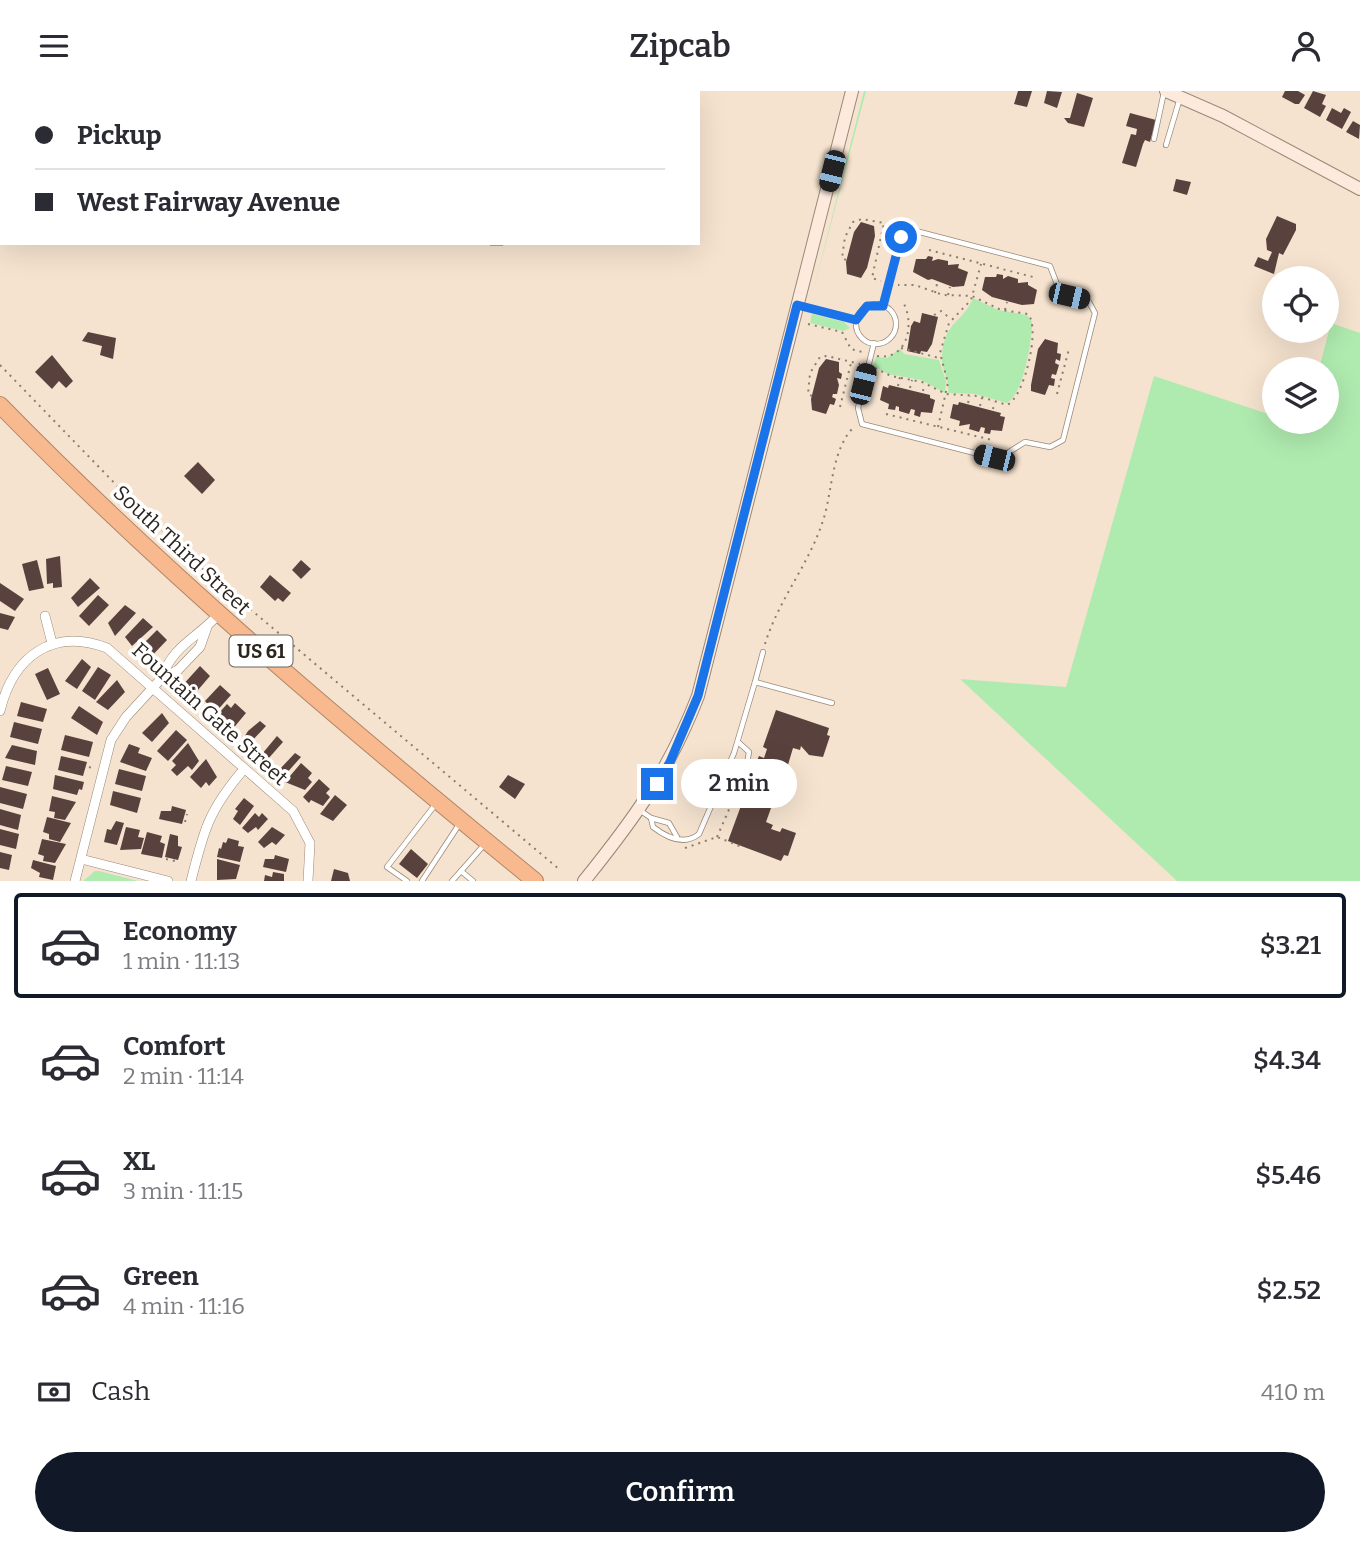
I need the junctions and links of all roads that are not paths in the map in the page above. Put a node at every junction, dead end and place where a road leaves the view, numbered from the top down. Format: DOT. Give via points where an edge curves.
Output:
graph roads {
  1 [pos="852,91"];
  2 [pos="1165,91"];
  3 [pos="1180,97"];
  4 [pos="1154,139"];
  5 [pos="1166,145"];
  6 [pos="1360,189"];
  7 [pos="797,305"];
  8 [pos="883,306"];
  9 [pos="856,320"];
  10 [pos="874,344"];
  11 [pos="0,405"];
  12 [pos="219,614"];
  13 [pos="45,616"];
  14 [pos="207,627"];
  15 [pos="52,643"];
  16 [pos="763,652"];
  17 [pos="755,682"];
  18 [pos="157,683"];
  19 [pos="832,703"];
  20 [pos="0,711"];
  21 [pos="738,742"];
  22 [pos="244,769"];
  23 [pos="746,770"];
  24 [pos="741,781"];
  25 [pos="721,787"];
  26 [pos="438,801"];
  27 [pos="640,810"];
  28 [pos="651,818"];
  29 [pos="462,821"];
  30 [pos="677,837"];
  31 [pos="487,842"];
  32 [pos="81,859"];
  33 [pos="461,871"];
  34 [pos="518,875"];
  35 [pos="75,881"];
  36 [pos="168,881"];
  37 [pos="191,881"];
  38 [pos="308,881"];
  39 [pos="407,881"];
  40 [pos="422,881"];
  41 [pos="452,881"];
  42 [pos="473,881"];
  43 [pos="535,881"];
  44 [pos="584,881"];
  1 -- 7 [label="street"];
  2 -- 3 [label="street"];
  2 -- 4 [label="lane"];
  3 -- 5 [label="lane"];
  3 -- 6 [label="street"];
  7 -- 9 [label="lane"];
  7 -- 27 [label="street" via="698,696 670,762"];
  8 -- 9 [label="lane" via="867,306"];
  8 -- 10 [label="lane" via="893,315 895,328 886,341"];
  8 -- 10 [label="lane" via="899,242 904,233 917,230 1047,264 1053,268 1060,292 1089,302 1095,313 1063,440 1058,445 1025,442 998,459 860,422 858,406"];
  9 -- 10 [label="lane" via="860,336"];
  11 -- 12 [label="highway, South Third Street / US 61"];
  12 -- 14 [label="street"];
  12 -- 26 [label="highway, South Third Street / US 61"];
  13 -- 15 [label="street"];
  14 -- 18 [label="street" via="189,638 167,662"];
  14 -- 18 [label="street" via="200,647 178,670"];
  15 -- 18 [label="street, Fountain Gate Street" via="75,641 107,648"];
  15 -- 20 [label="street" via="14,675"];
  16 -- 17 [label="lane"];
  17 -- 19 [label="lane"];
  17 -- 21 [label="lane"];
  18 -- 22 [label="street, Fountain Gate Street"];
  18 -- 32 [label="street" via="111,740"];
  21 -- 23 [label="lane" via="749,753"];
  21 -- 25 [label="lane"];
  22 -- 37 [label="street" via="208,819"];
  22 -- 38 [label="street, Fountain Gate Street" via="293,811 310,843"];
  24 -- 25 [label="lane" via="735,791"];
  25 -- 30 [label="lane" via="699,834 690,839"];
  26 -- 29 [label="highway, South Third Street / US 61"];
  26 -- 39 [label="lane" via="387,867"];
  27 -- 28 [label="lane"];
  27 -- 44 [label="street"];
  28 -- 30 [label="lane" via="668,823"];
  28 -- 30 [label="lane" via="653,827 668,838"];
  29 -- 31 [label="highway, South Third Street / US 61"];
  29 -- 40 [label="lane"];
  31 -- 33 [label="lane"];
  31 -- 34 [label="highway, South Third Street / US 61"];
  32 -- 35 [label="street"];
  32 -- 36 [label="street"];
  33 -- 41 [label="lane"];
  33 -- 42 [label="lane"];
  34 -- 43 [label="highway, South Third Street / US 61"];
}
